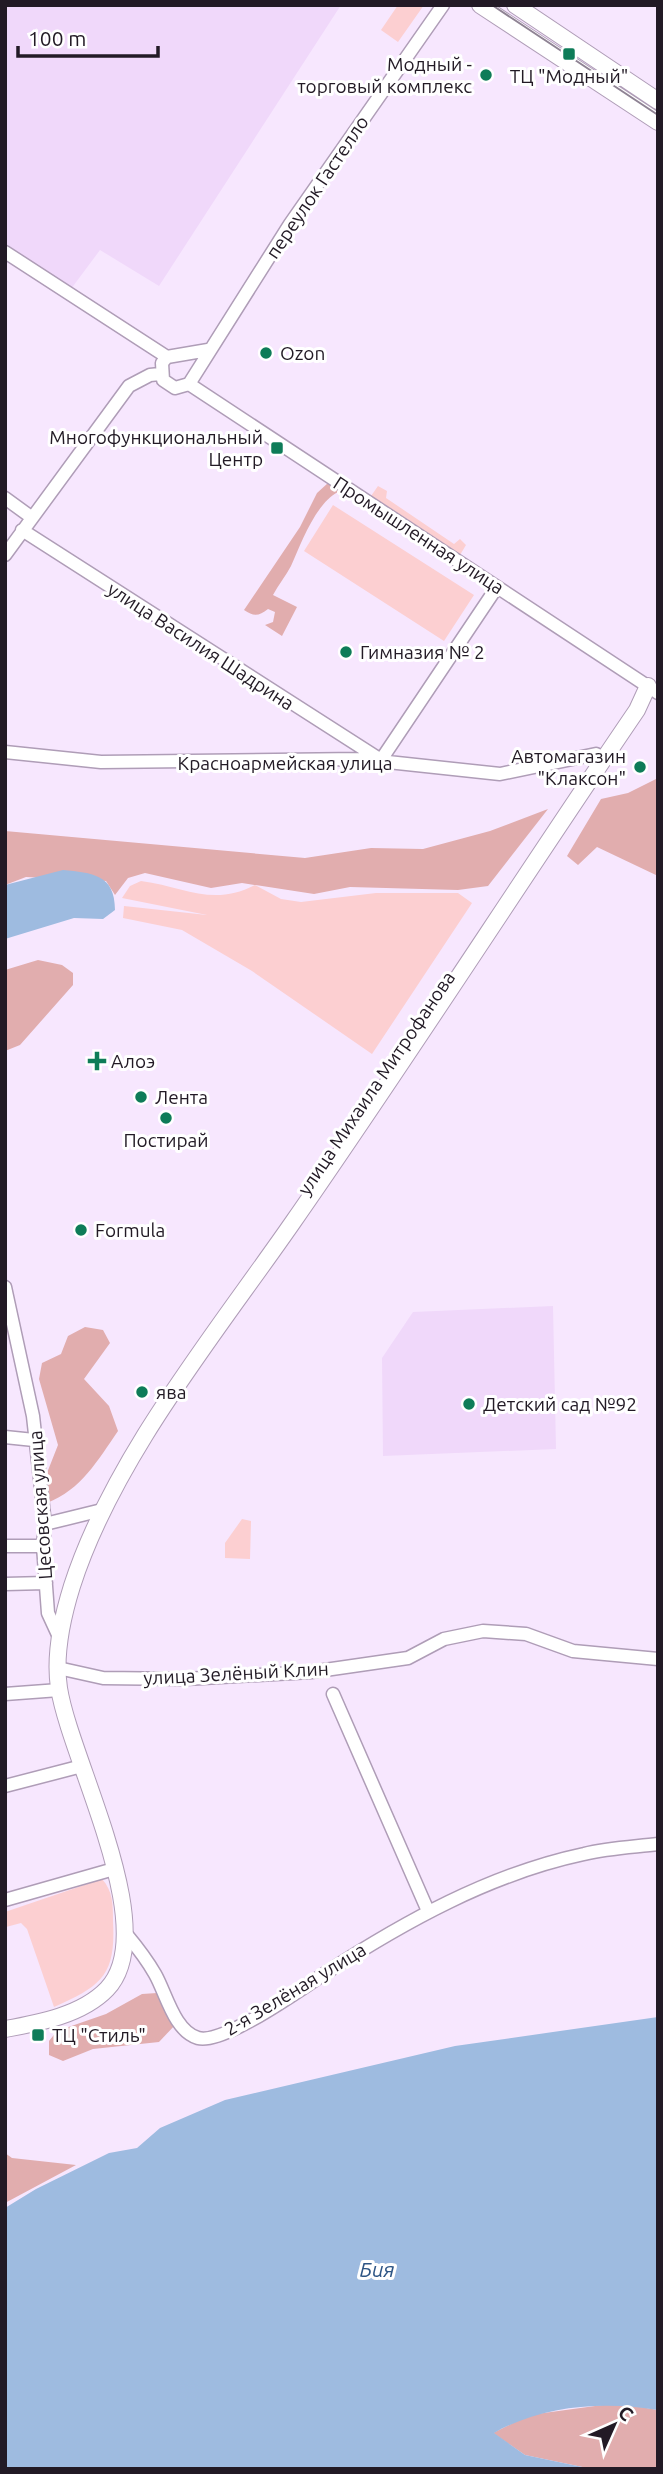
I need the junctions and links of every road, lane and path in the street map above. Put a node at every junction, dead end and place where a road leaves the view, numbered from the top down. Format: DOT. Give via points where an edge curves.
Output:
graph roads {
  1 [pos="443,5"];
  2 [pos="480,5"];
  3 [pos="514,5"];
  4 [pos="658,101"];
  5 [pos="658,122"];
  6 [pos="5,252"];
  7 [pos="208,350"];
  8 [pos="183,354"];
  9 [pos="163,365"];
  10 [pos="191,380"];
  11 [pos="5,498"];
  12 [pos="31,517"];
  13 [pos="22,530"];
  14 [pos="5,555"];
  15 [pos="497,587"];
  16 [pos="658,672"];
  17 [pos="653,689"];
  18 [pos="658,701"];
  19 [pos="637,710"];
  20 [pos="5,752"];
  21 [pos="601,757"];
  22 [pos="381,761"];
  23 [pos="5,1287"];
  24 [pos="10,1341"];
  25 [pos="5,1437"];
  26 [pos="34,1440"];
  27 [pos="102,1510"];
  28 [pos="45,1524"];
  29 [pos="5,1546"];
  30 [pos="43,1546"];
  31 [pos="46,1583"];
  32 [pos="5,1584"];
  33 [pos="60,1639"];
  34 [pos="658,1659"];
  35 [pos="58,1668"];
  36 [pos="59,1690"];
  37 [pos="333,1693"];
  38 [pos="5,1694"];
  39 [pos="82,1766"];
  40 [pos="5,1786"];
  41 [pos="658,1844"];
  42 [pos="114,1869"];
  43 [pos="5,1900"];
  44 [pos="428,1911"];
  45 [pos="127,1934"];
  46 [pos="5,2029"];
  1 -- 7 [label="street, переулок Гастелло"];
  2 -- 5 [label="main road"];
  3 -- 4 [label="main road"];
  6 -- 9 [label="street"];
  7 -- 8 [label="street"];
  7 -- 10 [label="street, переулок Гастелло"];
  8 -- 9 [label="street"];
  8 -- 10 [label="street" via="193,363"];
  9 -- 10 [label="street" via="168,386 175,388"];
  9 -- 12 [label="street" via="129,386"];
  10 -- 15 [label="street, Промышленная улица"];
  11 -- 12 [label="street"];
  12 -- 13 [label="street"];
  13 -- 14 [label="street"];
  13 -- 22 [label="street, улица Василия Шадрина"];
  15 -- 17 [label="street, Промышленная улица"];
  15 -- 22 [label="street"];
  16 -- 17 [label="main road, улица Михаила Митрофанова"];
  17 -- 19 [label="main road, улица Михаила Митрофанова"];
  17 -- 21 [label="main road, улица Михаила Митрофанова"];
  18 -- 19 [label="main road"];
  19 -- 21 [label="main road, улица Михаила Митрофанова"];
  20 -- 22 [label="street, Красноармейская улица" via="101,762"];
  21 -- 22 [label="street, Красноармейская улица" via="500,774"];
  21 -- 27 [label="main road, улица Михаила Митрофанова" via="461,963 364,1118 194,1362"];
  23 -- 24 [label="street, Цесовская улица"];
  24 -- 26 [label="street, Цесовская улица" via="31,1403"];
  25 -- 26 [label="street"];
  26 -- 28 [label="street, Цесовская улица"];
  27 -- 28 [label="street"];
  27 -- 33 [label="main road, улица Михаила Митрофанова" via="74,1582"];
  28 -- 30 [label="street, Цесовская улица"];
  29 -- 30 [label="street"];
  30 -- 31 [label="street, Цесовская улица"];
  31 -- 32 [label="street"];
  31 -- 33 [label="street, Цесовская улица" via="48,1613"];
  33 -- 35 [label="main road, улица Михаила Митрофанова"];
  34 -- 35 [label="street, улица Зелёный Клин" via="573,1651 526,1634 483,1631 444,1639 408,1658 311,1672 103,1678"];
  35 -- 36 [label="main road, улица Михаила Митрофанова"];
  36 -- 38 [label="street"];
  36 -- 39 [label="main road, улица Михаила Митрофанова"];
  37 -- 44 [label="street"];
  39 -- 40 [label="street"];
  39 -- 42 [label="main road, улица Михаила Митрофанова"];
  41 -- 44 [label="street, 2-я Зелёная улица" via="576,1855"];
  42 -- 43 [label="street"];
  42 -- 45 [label="main road, улица Михаила Митрофанова"];
  44 -- 45 [label="street, 2-я Зелёная улица" via="237,2026 203,2039 183,2028 154,1972"];
  45 -- 46 [label="main road" via="122,1966 106,1990 56,2017"];
}
